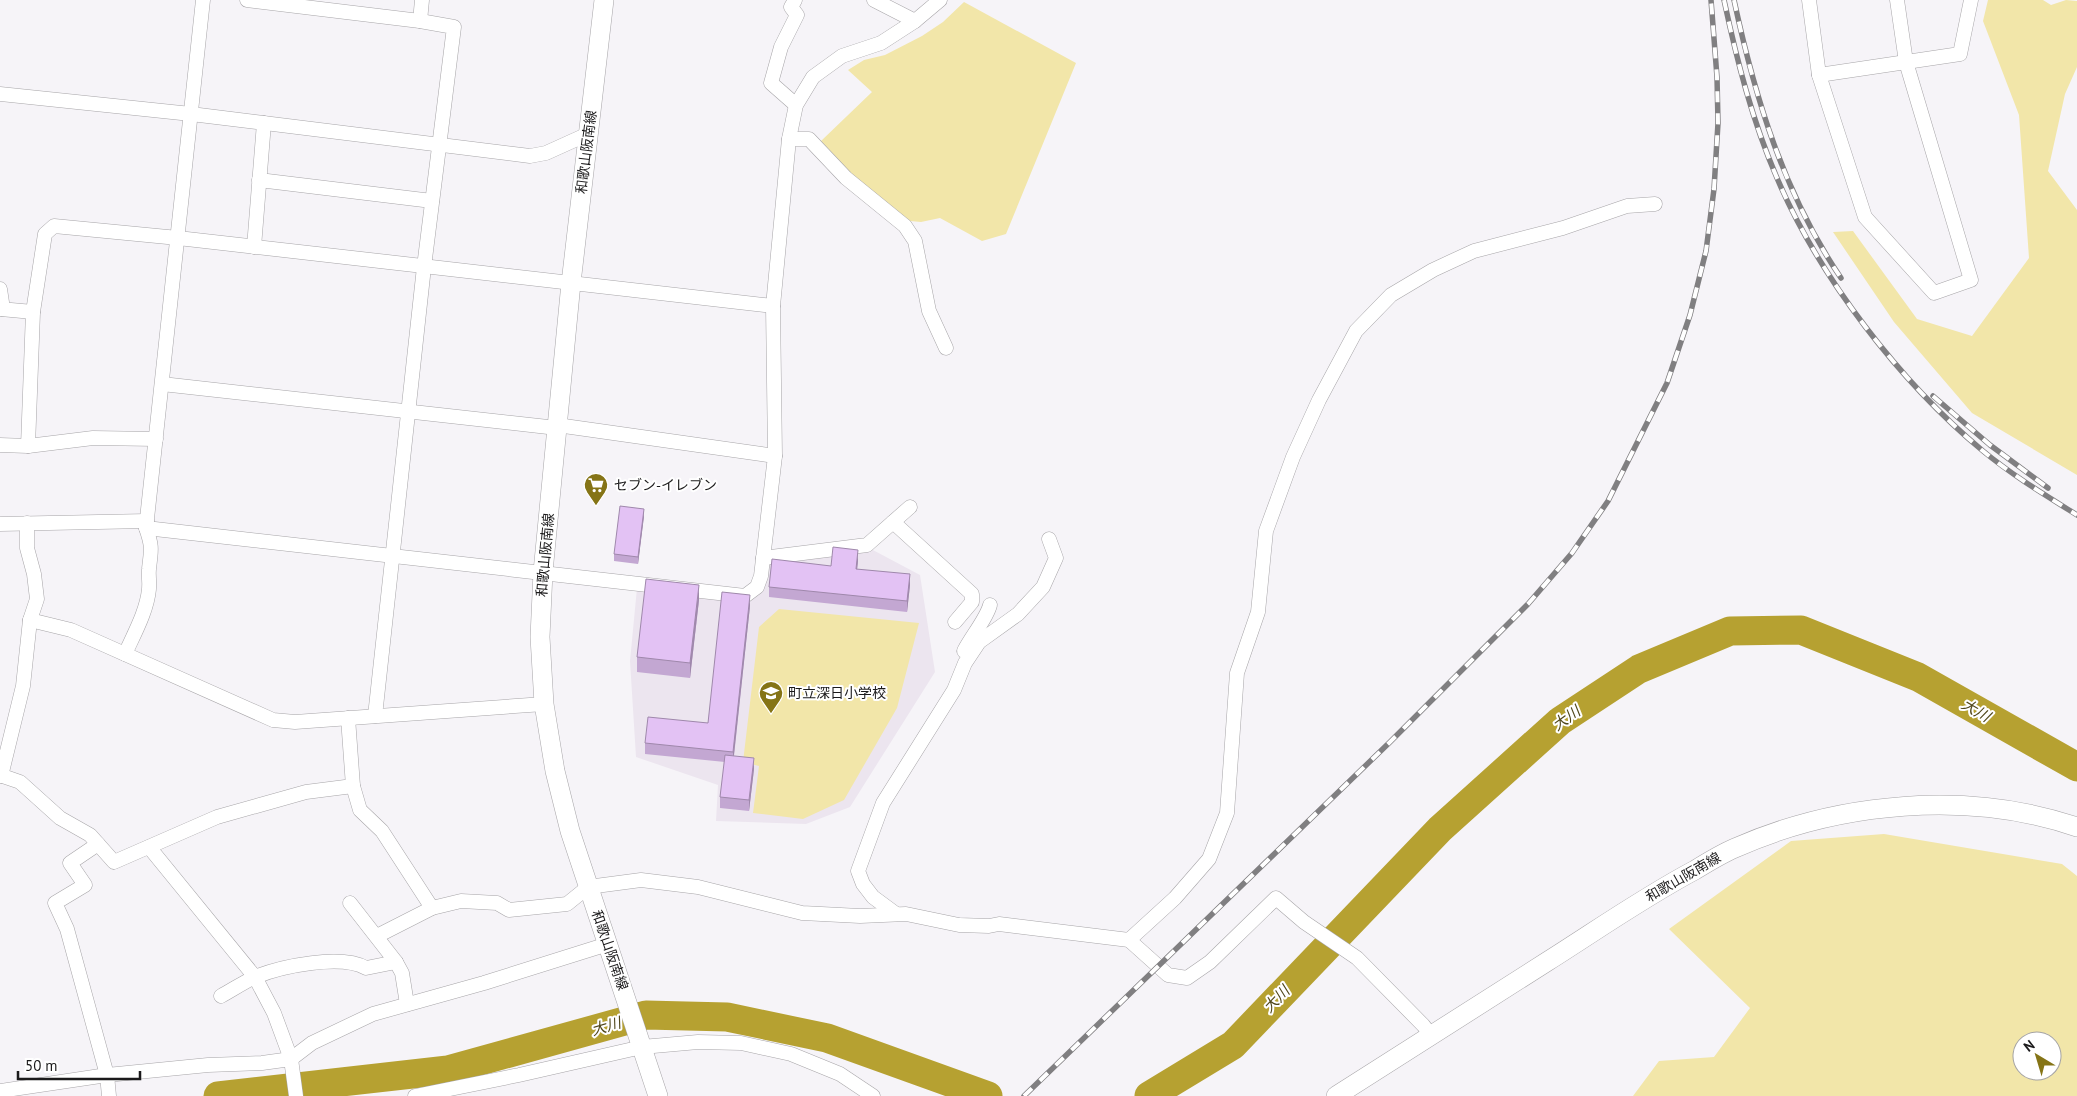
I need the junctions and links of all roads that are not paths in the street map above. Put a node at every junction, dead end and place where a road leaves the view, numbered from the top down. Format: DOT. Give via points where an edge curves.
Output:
graph roads {
  1 [pos="203,0"];
  2 [pos="247,0"];
  3 [pos="422,0"];
  4 [pos="604,0"];
  5 [pos="795,0"];
  6 [pos="874,0"];
  7 [pos="940,0"];
  8 [pos="1809,0"];
  9 [pos="1897,0"];
  10 [pos="1971,0"];
  11 [pos="890,3"];
  12 [pos="420,21"];
  13 [pos="915,21"];
  14 [pos="1906,62"];
  15 [pos="1818,75"];
  16 [pos="0,94"];
  17 [pos="796,105"];
  18 [pos="191,114"];
  19 [pos="264,124"];
  20 [pos="588,134"];
  21 [pos="789,139"];
  22 [pos="440,145"];
  23 [pos="259,180"];
  24 [pos="432,201"];
  25 [pos="1655,204"];
  26 [pos="178,238"];
  27 [pos="254,246"];
  28 [pos="424,267"];
  29 [pos="571,283"];
  30 [pos="0,289"];
  31 [pos="773,306"];
  32 [pos="2,309"];
  33 [pos="32,312"];
  34 [pos="946,348"];
  35 [pos="162,384"];
  36 [pos="408,411"];
  37 [pos="557,427"];
  38 [pos="156,439"];
  39 [pos="0,445"];
  40 [pos="28,446"];
  41 [pos="775,456"];
  42 [pos="910,507"];
  43 [pos="893,522"];
  44 [pos="27,523"];
  45 [pos="0,524"];
  46 [pos="147,525"];
  47 [pos="1049,539"];
  48 [pos="392,557"];
  49 [pos="763,558"];
  50 [pos="542,572"];
  51 [pos="990,604"];
  52 [pos="30,620"];
  53 [pos="955,622"];
  54 [pos="125,654"];
  55 [pos="956,683"];
  56 [pos="544,704"];
  57 [pos="375,716"];
  58 [pos="348,718"];
  59 [pos="1,775"];
  60 [pos="353,786"];
  61 [pos="2077,827"];
  62 [pos="98,844"];
  63 [pos="149,847"];
  64 [pos="588,887"];
  65 [pos="350,903"];
  66 [pos="432,908"];
  67 [pos="896,914"];
  68 [pos="377,936"];
  69 [pos="1129,940"];
  70 [pos="608,944"];
  71 [pos="396,962"];
  72 [pos="255,977"];
  73 [pos="221,996"];
  74 [pos="407,1004"];
  75 [pos="1431,1035"];
  76 [pos="641,1043"];
  77 [pos="292,1062"];
  78 [pos="107,1075"];
  79 [pos="0,1091"];
  80 [pos="109,1096"];
  81 [pos="296,1096"];
  82 [pos="415,1096"];
  83 [pos="658,1096"];
  84 [pos="874,1096"];
  85 [pos="1336,1096"];
  1 -- 18 [label="street"];
  2 -- 12 [label="street"];
  3 -- 12 [label="street"];
  4 -- 20 [label="main road, 和歌山阪南線"];
  5 -- 17 [label="street" via="791,6 797,15 781,47 771,83"];
  6 -- 11 [label="street"];
  7 -- 13 [label="street"];
  8 -- 15 [label="street"];
  9 -- 14 [label="street"];
  10 -- 14 [label="street" via="1960,54"];
  11 -- 13 [label="street"];
  12 -- 22 [label="street" via="454,27"];
  13 -- 17 [label="street" via="881,43 842,56 813,77"];
  14 -- 15 [label="street"];
  14 -- 15 [label="street" via="1971,280 1934,293 1865,216"];
  16 -- 18 [label="street"];
  17 -- 21 [label="street"];
  18 -- 19 [label="street"];
  18 -- 26 [label="street"];
  19 -- 22 [label="street"];
  19 -- 23 [label="street"];
  20 -- 22 [label="street" via="546,153 530,156"];
  20 -- 29 [label="main road, 和歌山阪南線"];
  21 -- 31 [label="street"];
  21 -- 34 [label="street" via="809,139 846,178 905,226 915,241 929,312"];
  22 -- 24 [label="street"];
  23 -- 24 [label="street"];
  23 -- 27 [label="street"];
  24 -- 28 [label="street"];
  25 -- 69 [label="street" via="1627,206 1563,228 1474,251 1391,295 1356,331 1293,457 1266,531 1258,612 1236,673 1227,813 1209,859 1175,898"];
  26 -- 27 [label="street"];
  26 -- 33 [label="street" via="54,226 45,234"];
  26 -- 35 [label="street"];
  27 -- 28 [label="street"];
  28 -- 29 [label="street"];
  28 -- 36 [label="street"];
  29 -- 31 [label="street"];
  29 -- 37 [label="main road, 和歌山阪南線"];
  30 -- 32 [label="street"];
  31 -- 41 [label="street"];
  32 -- 33 [label="street"];
  33 -- 40 [label="street"];
  35 -- 36 [label="street"];
  35 -- 38 [label="street"];
  36 -- 37 [label="street"];
  36 -- 48 [label="street"];
  37 -- 41 [label="street"];
  37 -- 50 [label="main road, 和歌山阪南線"];
  38 -- 40 [label="street" via="93,438"];
  38 -- 46 [label="street"];
  39 -- 40 [label="street"];
  41 -- 49 [label="street"];
  42 -- 43 [label="street"];
  43 -- 49 [label="street" via="867,545"];
  43 -- 53 [label="street" via="972,594 972,602"];
  44 -- 45 [label="street"];
  44 -- 46 [label="street"];
  44 -- 52 [label="street" via="27,548 38,599"];
  46 -- 48 [label="street"];
  46 -- 54 [label="street" via="152,544 149,589 143,614"];
  47 -- 55 [label="street" via="1056,558 1043,587 1018,614 979,642"];
  48 -- 50 [label="street"];
  48 -- 57 [label="street"];
  49 -- 50 [label="street" via="757,587 745,596"];
  50 -- 56 [label="main road, 和歌山阪南線" via="540,637"];
  51 -- 55 [label="street" via="988,614 975,630 963,654"];
  52 -- 54 [label="street" via="71,630"];
  52 -- 59 [label="street" via="23,686"];
  54 -- 58 [label="street" via="273,720 296,722"];
  55 -- 67 [label="street" via="883,804 858,871 873,897"];
  56 -- 57 [label="street"];
  56 -- 64 [label="main road, 和歌山阪南線" via="555,771"];
  57 -- 58 [label="street"];
  58 -- 60 [label="street"];
  59 -- 62 [label="street" via="20,782 60,818 90,834"];
  60 -- 63 [label="street" via="306,792 217,817"];
  60 -- 66 [label="street" via="360,810 382,831"];
  61 -- 75 [label="main road, 和歌山阪南線" via="2051,818 2004,810 1946,805 1847,812 1792,827 1734,848 1659,889"];
  62 -- 63 [label="street" via="114,862"];
  62 -- 78 [label="street" via="70,863 85,885 55,902 67,929"];
  63 -- 72 [label="street"];
  64 -- 66 [label="street" via="567,904 509,910 497,902 461,901"];
  64 -- 67 [label="street" via="641,880 698,888 802,913"];
  64 -- 70 [label="main road, 和歌山阪南線"];
  65 -- 68 [label="street"];
  66 -- 68 [label="street"];
  67 -- 69 [label="street" via="959,925 999,924"];
  68 -- 71 [label="street"];
  69 -- 75 [label="street" via="1168,975 1187,978 1210,962 1276,898 1304,922 1357,958"];
  70 -- 74 [label="street"];
  70 -- 76 [label="main road, 和歌山阪南線"];
  71 -- 72 [label="street" via="366,968 357,963 304,963"];
  71 -- 74 [label="street" via="402,973"];
  72 -- 73 [label="street"];
  72 -- 77 [label="street" via="274,1013"];
  74 -- 77 [label="street" via="373,1014 312,1043"];
  75 -- 85 [label="main road, 和歌山阪南線"];
  76 -- 82 [label="street" via="519,1075"];
  76 -- 83 [label="main road, 和歌山阪南線"];
  76 -- 84 [label="street" via="741,1043 791,1054 840,1074"];
  77 -- 78 [label="street" via="208,1065"];
  77 -- 81 [label="street"];
  78 -- 79 [label="street"];
  78 -- 80 [label="street"];
}
